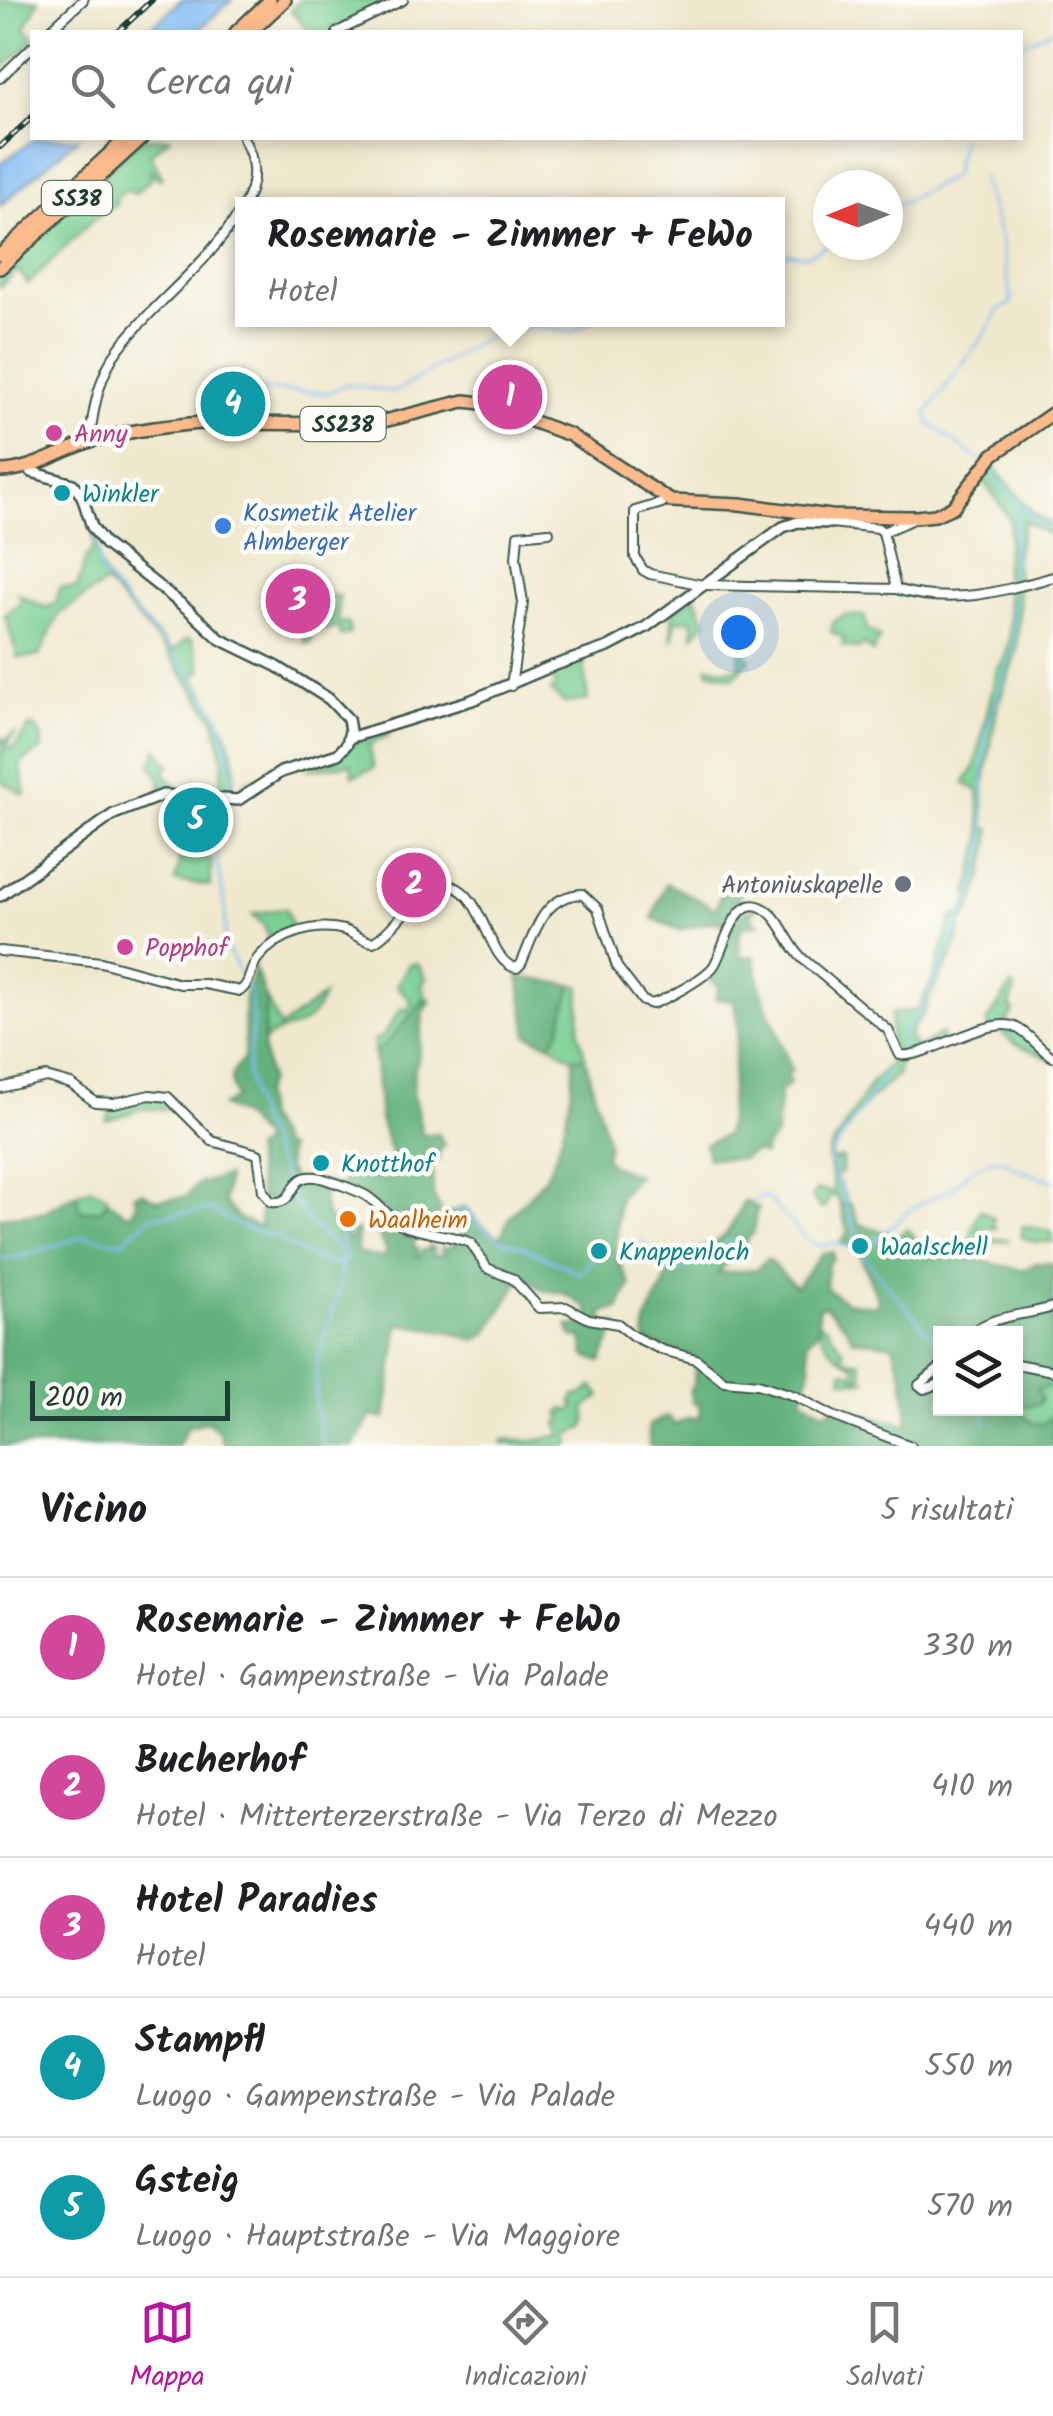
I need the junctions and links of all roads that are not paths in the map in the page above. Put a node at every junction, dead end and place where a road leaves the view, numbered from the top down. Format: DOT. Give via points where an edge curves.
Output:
graph roads {
  1 [pos="83,0"];
  2 [pos="270,0"];
  3 [pos="285,0"];
  4 [pos="402,0"];
  5 [pos="50,30"];
  6 [pos="238,30"];
  7 [pos="253,30"];
  8 [pos="341,30"];
  9 [pos="30,50"];
  10 [pos="0,78"];
  11 [pos="124,140"];
  12 [pos="140,140"];
  13 [pos="244,140"];
  14 [pos="248,197"];
  15 [pos="235,218"];
  16 [pos="6,256"];
  17 [pos="0,270"];
  18 [pos="1053,412"];
  19 [pos="90,442"];
  20 [pos="27,466"];
  21 [pos="0,470"];
  22 [pos="665,498"];
  23 [pos="916,517"];
  24 [pos="831,520"];
  25 [pos="548,532"];
  26 [pos="883,532"];
  27 [pos="1053,577"];
  28 [pos="703,585"];
  29 [pos="896,589"];
  30 [pos="512,686"];
  31 [pos="350,734"];
  32 [pos="0,896"];
  33 [pos="0,951"];
  34 [pos="1053,1057"];
  35 [pos="0,1088"];
  36 [pos="1053,1306"];
  37 [pos="980,1326"];
  38 [pos="1023,1365"];
  39 [pos="1053,1371"];
  40 [pos="933,1374"];
  41 [pos="933,1386"];
  42 [pos="911,1446"];
  1 -- 5 [label="street"];
  2 -- 6 [label="main road"];
  3 -- 7 [label="main road"];
  4 -- 8 [label="street"];
  9 -- 10 [label="street"];
  11 -- 16 [label="main road, SS38"];
  12 -- 16 [label="main road, SS38"];
  13 -- 14 [label="street" via="254,170"];
  15 -- 19 [label="street" via="198,268 119,347 103,380"];
  16 -- 17 [label="main road"];
  18 -- 23 [label="main road, SS238" via="993,455 954,507"];
  19 -- 20 [label="main road, SS238"];
  19 -- 22 [label="main road, SS238" via="201,422 382,424 474,402 570,434"];
  20 -- 21 [label="main road, SS238"];
  20 -- 31 [label="street" via="66,480 82,496 105,544 220,639 329,700 348,719"];
  22 -- 24 [label="main road, SS238"];
  22 -- 28 [label="street" via="635,511 638,564 650,574"];
  23 -- 24 [label="main road, SS238"];
  23 -- 26 [label="street"];
  24 -- 26 [label="street"];
  24 -- 28 [label="street" via="783,527"];
  25 -- 30 [label="street" via="518,535 523,603"];
  26 -- 29 [label="street"];
  27 -- 29 [label="street" via="978,597"];
  28 -- 29 [label="street"];
  28 -- 30 [label="street" via="632,636"];
  30 -- 31 [label="street"];
  31 -- 32 [label="street" via="338,754 282,772 238,800 163,794 114,814"];
  33 -- 34 [label="street" via="101,962 180,984 240,991 257,959 289,934 345,930 373,942 435,886 450,885 470,899 512,968 521,964 555,901 586,896 600,914 616,968 652,1004 713,967 735,918 751,907 772,916 792,948 888,1030 900,1055 1008,1025"];
  35 -- 42 [label="street" via="46,1077 95,1102 168,1097 212,1141 258,1154 271,1202 288,1199 302,1178 358,1192 408,1227 472,1244 487,1268 512,1279 539,1308 566,1307 618,1324 662,1350 696,1359 730,1384 758,1384 795,1396"];
  36 -- 37 [label="street"];
  38 -- 39 [label="street"];
  40 -- 41 [label="street" via="920,1385"];
}
